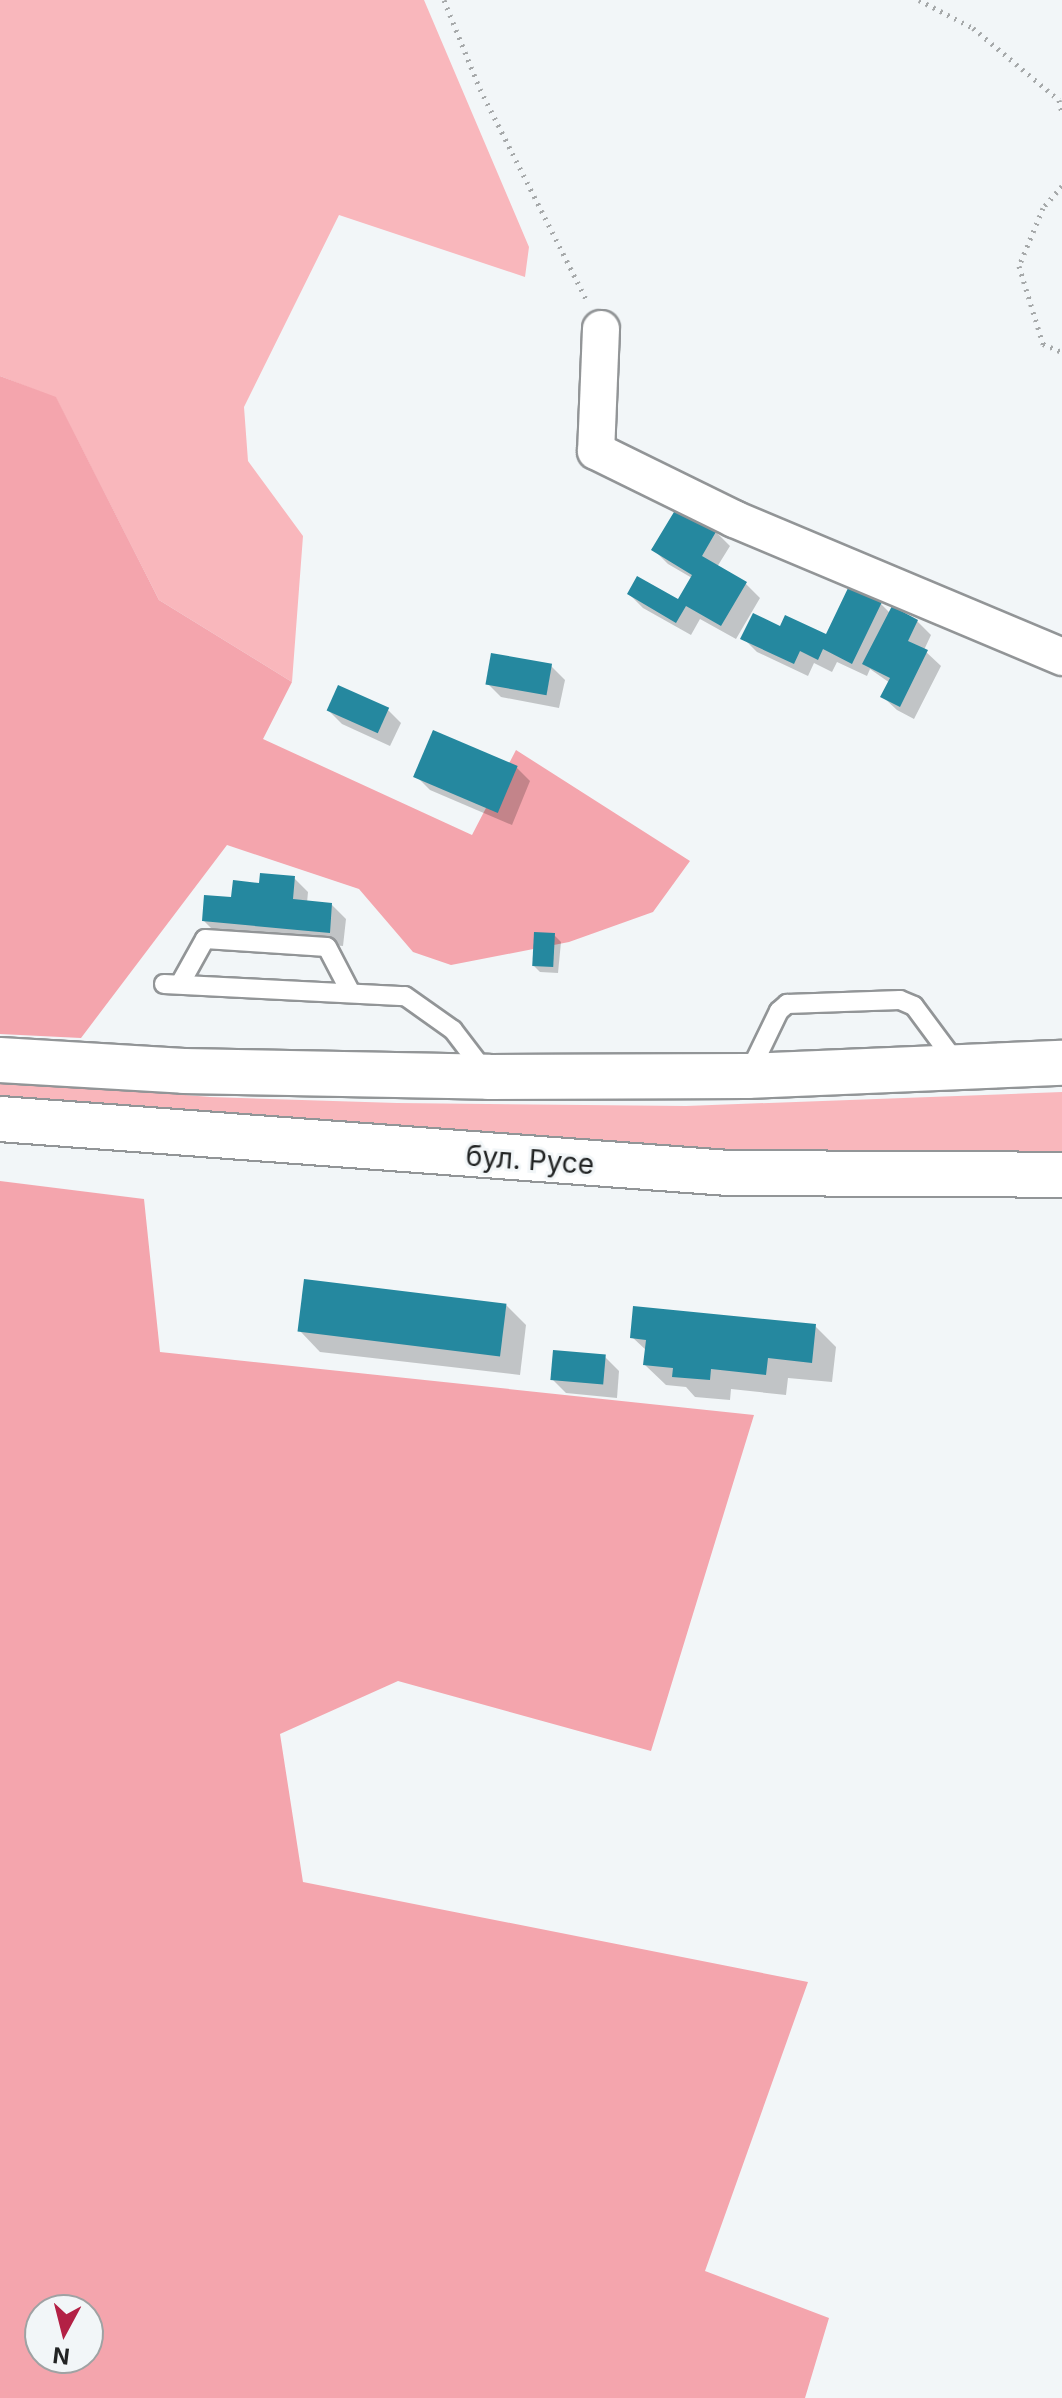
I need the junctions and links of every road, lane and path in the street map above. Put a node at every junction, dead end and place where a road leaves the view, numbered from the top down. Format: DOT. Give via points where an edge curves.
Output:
graph roads {
  1 [pos="444,0"];
  2 [pos="919,0"];
  3 [pos="1062,113"];
  4 [pos="1062,186"];
  5 [pos="601,329"];
  6 [pos="1062,352"];
  7 [pos="1062,657"];
  8 [pos="350,991"];
  9 [pos="0,1060"];
  10 [pos="1062,1063"];
  11 [pos="962,1069"];
  12 [pos="747,1076"];
  13 [pos="489,1077"];
  14 [pos="0,1119"];
  15 [pos="1062,1175"];
  1 -- 5 [label="path" via="480,89"];
  2 -- 3 [label="path" via="973,28 1059,100"];
  4 -- 6 [label="path" via="1043,208 1019,266 1043,344"];
  5 -- 7 [label="street" via="596,451 734,519"];
  8 -- 8 [label="lane" via="327,947 205,939 172,984"];
  8 -- 13 [label="lane" via="405,996 453,1030"];
  9 -- 13 [label="main road" via="184,1071"];
  10 -- 11 [label="main road"];
  11 -- 12 [label="main road"];
  11 -- 12 [label="lane" via="914,1006 886,1000 787,1004"];
  12 -- 13 [label="main road"];
  14 -- 15 [label="main road, бул. Русе" via="729,1173"];
}
